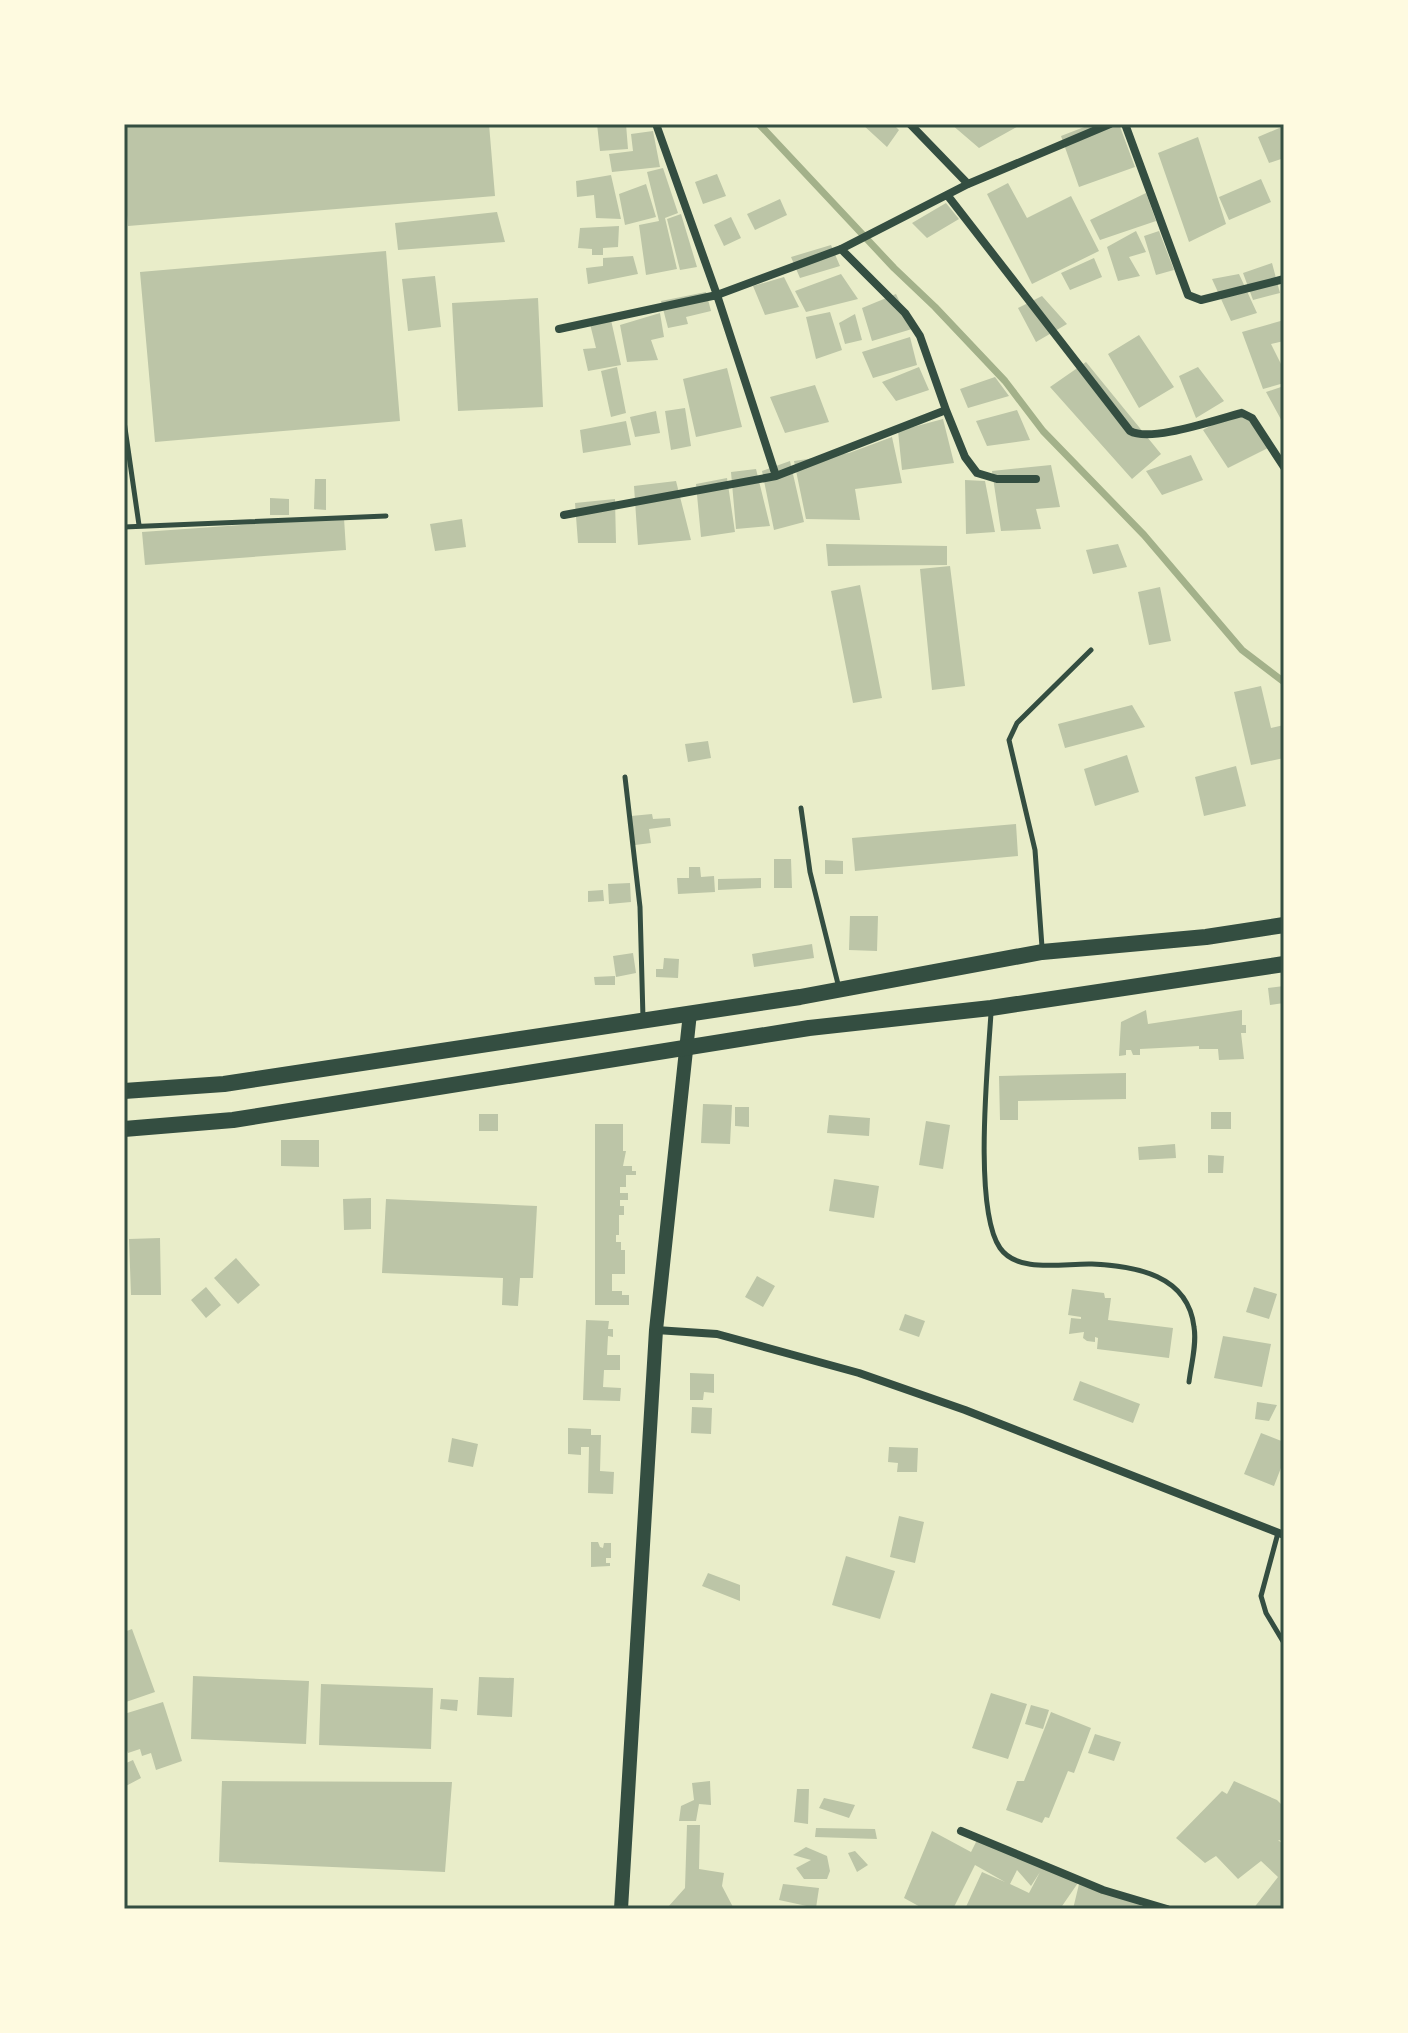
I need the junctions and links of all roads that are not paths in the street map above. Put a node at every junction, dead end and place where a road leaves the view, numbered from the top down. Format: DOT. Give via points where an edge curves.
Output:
graph roads {
  1 [pos="656,124"];
  2 [pos="910,124"];
  3 [pos="1110,124"];
  4 [pos="1125,124"];
  5 [pos="968,184"];
  6 [pos="948,196"];
  7 [pos="841,249"];
  8 [pos="1284,279"];
  9 [pos="717,295"];
  10 [pos="559,329"];
  11 [pos="946,410"];
  12 [pos="124,421"];
  13 [pos="1284,467"];
  14 [pos="776,476"];
  15 [pos="1036,479"];
  16 [pos="564,515"];
  17 [pos="386,516"];
  18 [pos="139,525"];
  19 [pos="124,527"];
  20 [pos="1091,650"];
  21 [pos="625,777"];
  22 [pos="801,808"];
  23 [pos="1284,925"];
  24 [pos="1042,952"];
  25 [pos="1284,964"];
  26 [pos="839,989"];
  27 [pos="991,1008"];
  28 [pos="690,1013"];
  29 [pos="643,1019"];
  30 [pos="686,1047"];
  31 [pos="124,1091"];
  32 [pos="124,1129"];
  33 [pos="656,1330"];
  34 [pos="1189,1382"];
  35 [pos="1281,1534"];
  36 [pos="1284,1643"];
  37 [pos="961,1831"];
  38 [pos="621,1909"];
  39 [pos="1167,1909"];
  1 -- 9 [label="street"];
  2 -- 5 [label="street"];
  3 -- 5 [label="street"];
  4 -- 8 [label="street" via="1188,295 1201,300"];
  5 -- 6 [label="street"];
  6 -- 7 [label="street"];
  6 -- 13 [label="street" via="1130,431 1154,434 1242,413 1252,418"];
  7 -- 9 [label="street"];
  7 -- 11 [label="street" via="905,313 920,336"];
  9 -- 10 [label="street"];
  9 -- 14 [label="street"];
  11 -- 14 [label="street"];
  11 -- 15 [label="street" via="977,473"];
  12 -- 18 [label="lane"];
  14 -- 16 [label="street"];
  17 -- 18 [label="lane"];
  18 -- 19 [label="lane"];
  20 -- 24 [label="lane" via="1017,723 1009,740 1035,850"];
  21 -- 29 [label="lane" via="640,907"];
  22 -- 26 [label="lane" via="810,872"];
  23 -- 24 [label="highway"];
  24 -- 26 [label="highway"];
  25 -- 27 [label="highway"];
  26 -- 28 [label="highway"];
  27 -- 30 [label="highway"];
  27 -- 34 [label="lane" via="983,1162 990,1225 1000,1250 1028,1266 1094,1264 1169,1281 1187,1300 1195,1329"];
  28 -- 29 [label="highway"];
  28 -- 30 [label="main road"];
  29 -- 31 [label="highway" via="224,1084"];
  30 -- 32 [label="highway" via="233,1120"];
  30 -- 33 [label="main road"];
  33 -- 35 [label="street" via="717,1334 859,1373"];
  33 -- 38 [label="main road"];
  35 -- 36 [label="lane" via="1261,1596"];
  37 -- 39 [label="street" via="1103,1890"];
}
